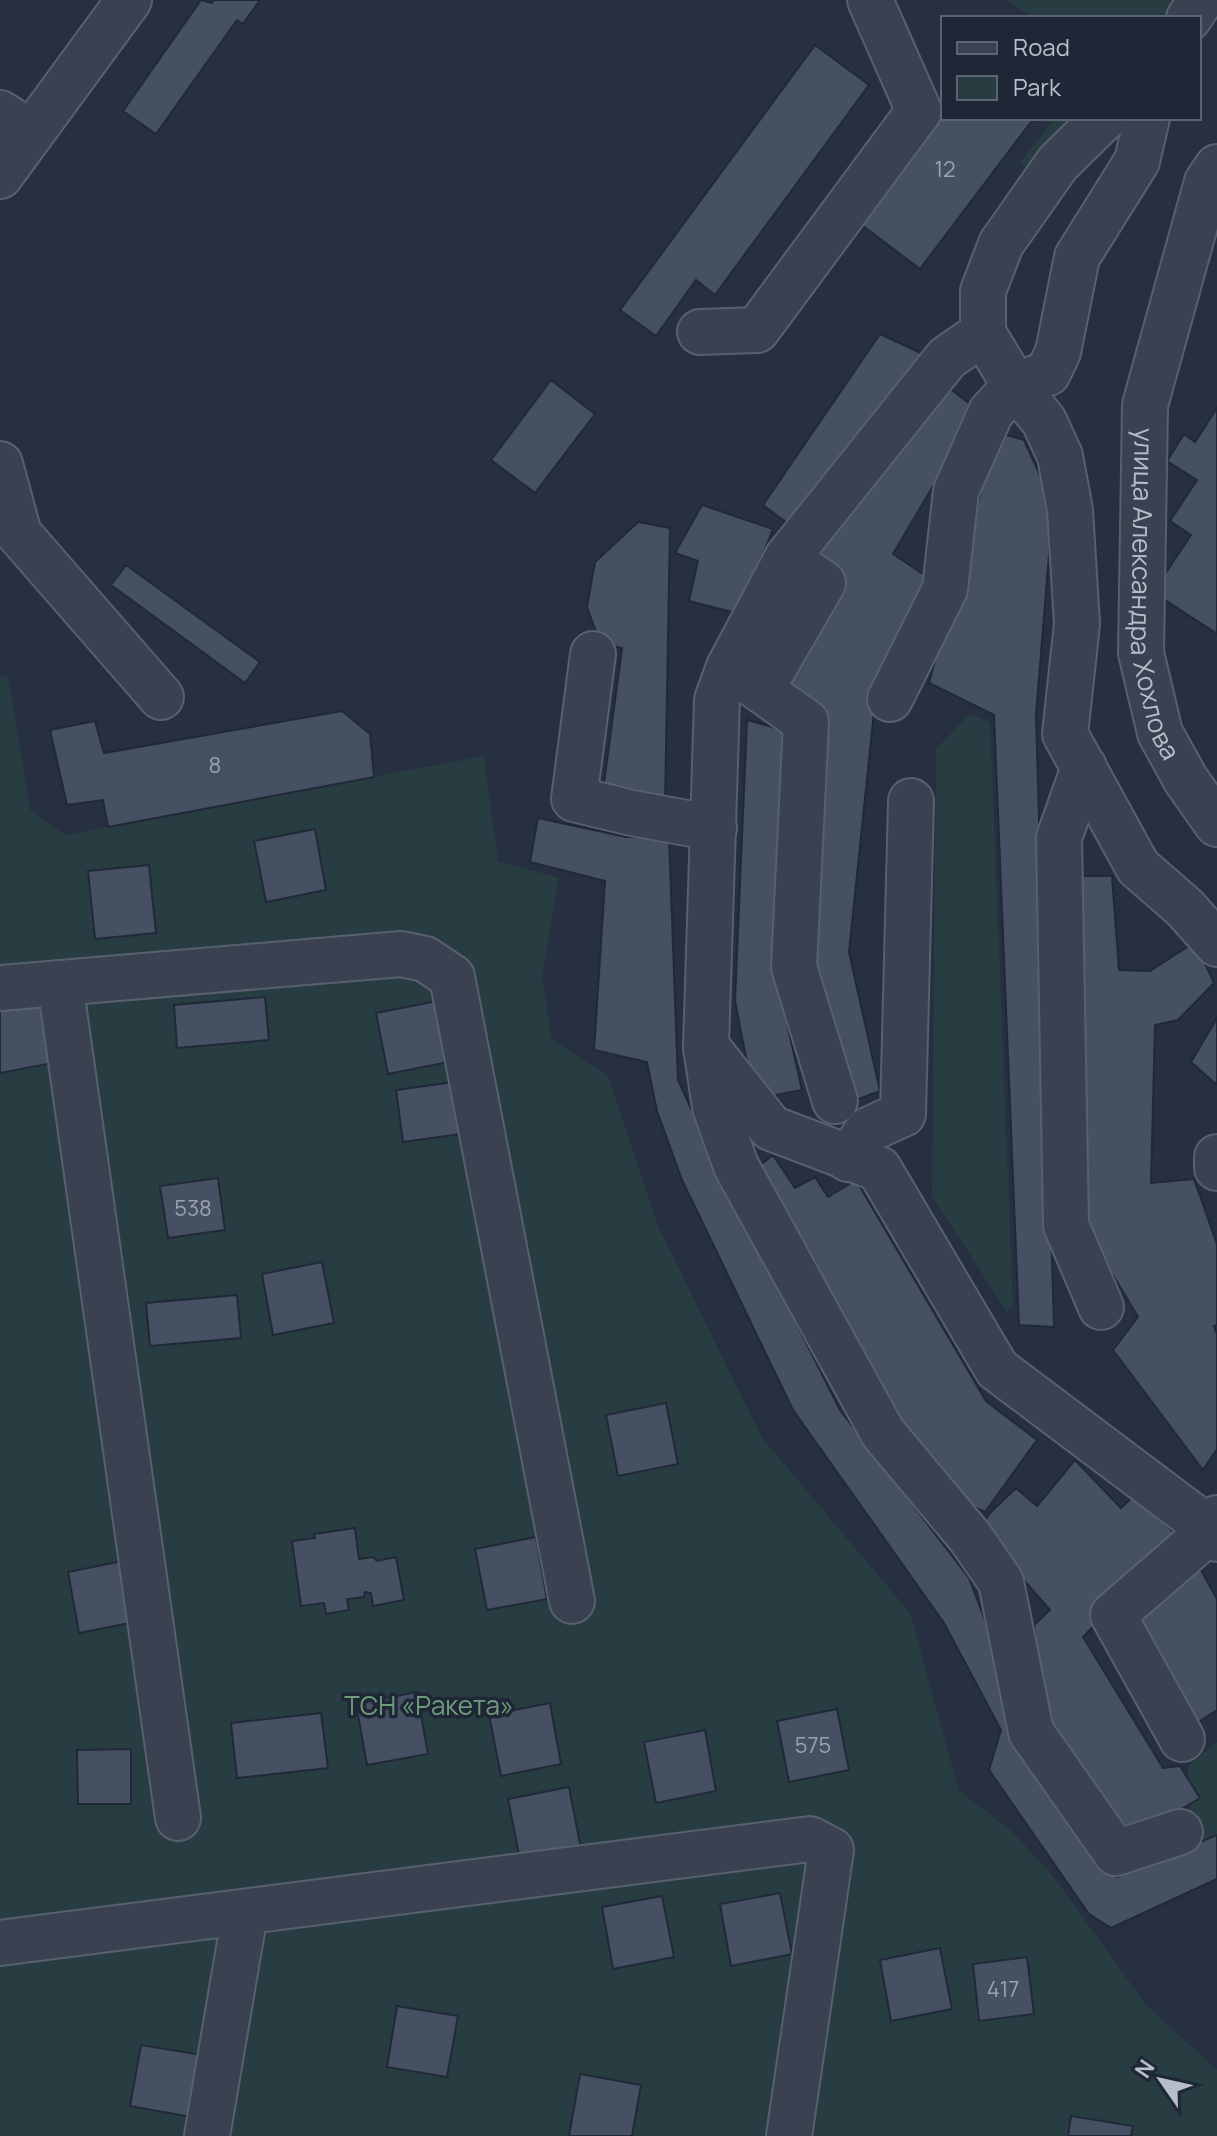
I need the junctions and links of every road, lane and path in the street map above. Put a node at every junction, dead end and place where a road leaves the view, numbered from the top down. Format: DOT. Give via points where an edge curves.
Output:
graph roads {
  1 [pos="129,0"];
  2 [pos="870,0"];
  3 [pos="1102,120"];
  4 [pos="1147,120"];
  5 [pos="16,123"];
  6 [pos="1217,167"];
  7 [pos="0,176"];
  8 [pos="700,332"];
  9 [pos="983,333"];
  10 [pos="1015,386"];
  11 [pos="0,464"];
  12 [pos="593,654"];
  13 [pos="745,679"];
  14 [pos="161,697"];
  15 [pos="890,699"];
  16 [pos="1084,767"];
  17 [pos="911,801"];
  18 [pos="1217,824"];
  19 [pos="714,828"];
  20 [pos="1217,944"];
  21 [pos="60,983"];
  22 [pos="0,988"];
  23 [pos="706,1046"];
  24 [pos="835,1101"];
  25 [pos="1217,1157"];
  26 [pos="848,1159"];
  27 [pos="1217,1168"];
  28 [pos="1101,1307"];
  29 [pos="1215,1529"];
  30 [pos="572,1601"];
  31 [pos="1182,1739"];
  32 [pos="178,1818"];
  33 [pos="1180,1832"];
  34 [pos="245,1913"];
  35 [pos="0,1943"];
  36 [pos="207,2136"];
  37 [pos="789,2136"];
  1 -- 5 [label="street"];
  2 -- 8 [label="street" via="919,111 757,330"];
  3 -- 9 [label="street" via="1058,163 1001,244 983,291"];
  4 -- 10 [label="street" via="1137,161 1077,257 1058,352 1048,373"];
  5 -- 7 [label="street"];
  6 -- 18 [label="street, улица Александра Хохлова" via="1207,182 1145,405 1141,653 1160,733"];
  9 -- 10 [label="street"];
  9 -- 13 [label="street" via="947,358 787,558"];
  10 -- 15 [label="street" via="991,412 956,491 945,589"];
  10 -- 16 [label="street" via="1044,421 1060,456 1070,510 1077,624 1065,734"];
  11 -- 14 [label="street" via="19,534"];
  12 -- 19 [label="street" via="574,799"];
  13 -- 19 [label="street" via="717,700"];
  13 -- 24 [label="street" via="806,722 794,967"];
  16 -- 20 [label="street" via="1138,867"];
  16 -- 28 [label="street" via="1059,838 1066,1225"];
  17 -- 26 [label="street" via="903,1114 868,1130"];
  19 -- 23 [label="street"];
  21 -- 22 [label="street"];
  21 -- 30 [label="street" via="401,954 425,959 452,977"];
  21 -- 32 [label="street"];
  23 -- 26 [label="street" via="771,1128"];
  23 -- 33 [label="street" via="715,1107 736,1166 883,1433 1001,1582 1031,1732 1116,1853"];
  25 -- 27 [label="street"];
  26 -- 29 [label="street" via="879,1169 997,1369"];
  29 -- 31 [label="street" via="1113,1615"];
  34 -- 35 [label="street"];
  34 -- 36 [label="street"];
  34 -- 37 [label="street" via="810,1839 831,1850"];
}
